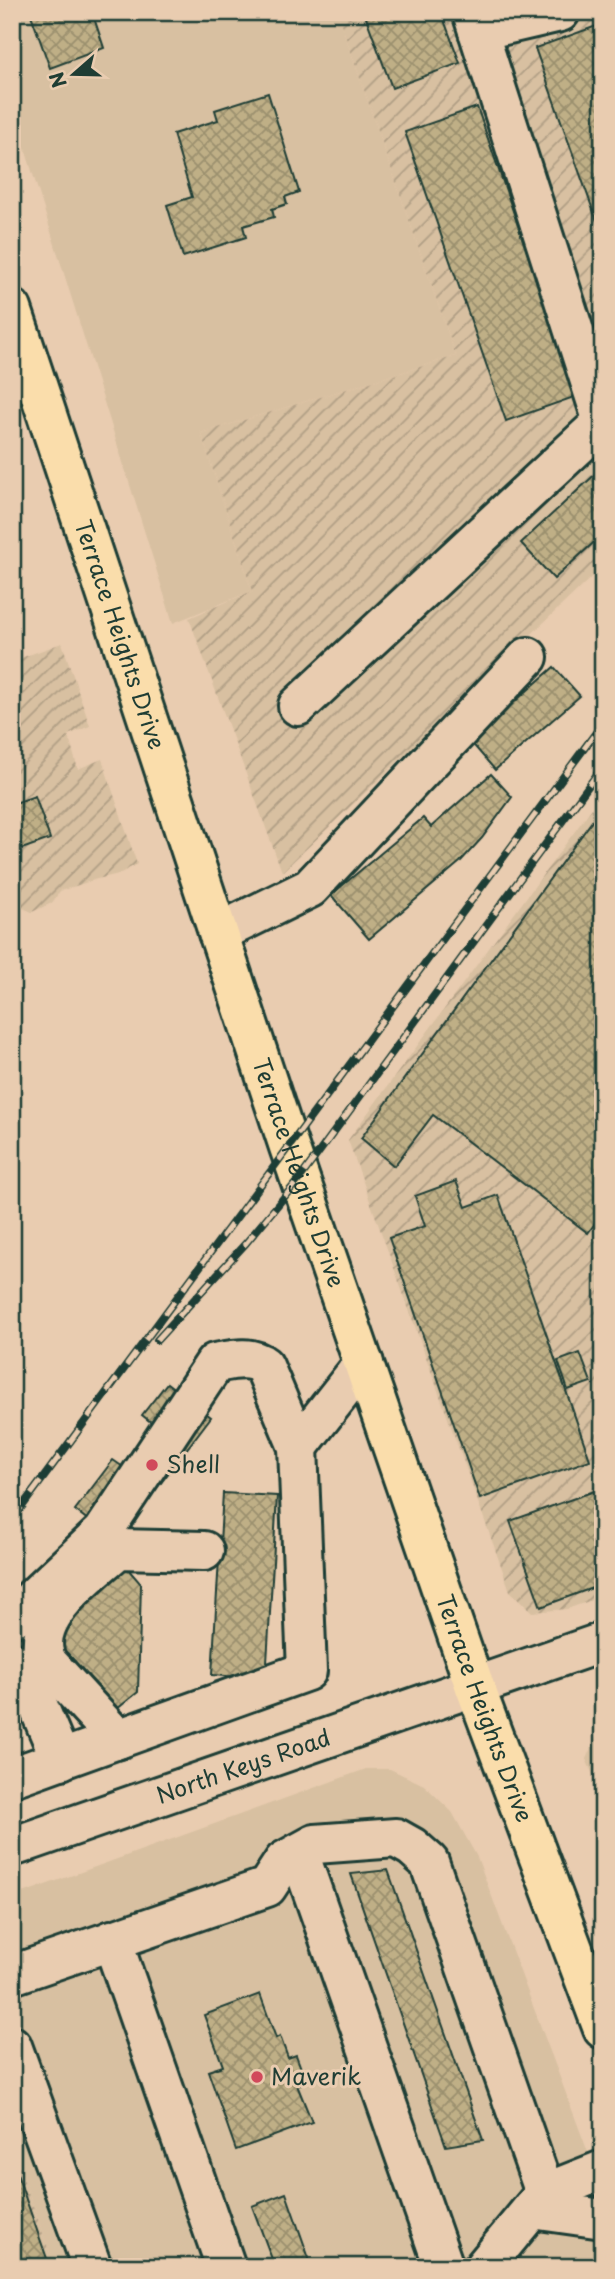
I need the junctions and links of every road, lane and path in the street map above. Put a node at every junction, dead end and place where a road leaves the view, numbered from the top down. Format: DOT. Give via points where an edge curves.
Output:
graph roads {
  1 [pos="560,12"];
  2 [pos="475,22"];
  3 [pos="12,309"];
  4 [pos="588,326"];
  5 [pos="528,657"];
  6 [pos="298,705"];
  7 [pos="218,933"];
  8 [pos="363,1363"];
  9 [pos="298,1447"];
  10 [pos="204,1551"];
  11 [pos="12,1618"];
  12 [pos="603,1642"];
  13 [pos="12,1662"];
  14 [pos="475,1687"];
  15 [pos="118,1739"];
  16 [pos="61,1760"];
  17 [pos="12,1777"];
  18 [pos="12,1847"];
  19 [pos="299,1853"];
  20 [pos="112,1940"];
  21 [pos="12,1975"];
  22 [pos="603,2029"];
  23 [pos="12,2046"];
  24 [pos="603,2170"];
  25 [pos="538,2201"];
  26 [pos="603,2219"];
  27 [pos="92,2267"];
  28 [pos="226,2267"];
  29 [pos="444,2267"];
  30 [pos="484,2267"];
  1 -- 2 [label="street"];
  2 -- 4 [label="street"];
  3 -- 7 [label="main road, Terrace Heights Drive"];
  4 -- 6 [label="street" via="603,422"];
  5 -- 7 [label="street" via="310,888"];
  7 -- 8 [label="main road, Terrace Heights Drive"];
  8 -- 9 [label="street"];
  8 -- 14 [label="main road, Terrace Heights Drive"];
  9 -- 11 [label="street" via="264,1366 257,1360 215,1363 103,1532"];
  9 -- 15 [label="street" via="307,1671"];
  10 -- 15 [label="street" via="118,1549 54,1608 42,1640 43,1655"];
  12 -- 14 [label="street, North Keys Road"];
  13 -- 16 [label="street" via="26,1677"];
  14 -- 18 [label="street, North Keys Road"];
  14 -- 22 [label="main road, Terrace Heights Drive"];
  15 -- 16 [label="street"];
  16 -- 17 [label="street"];
  19 -- 20 [label="street" via="284,1861 267,1887"];
  19 -- 25 [label="street" via="315,1844 396,1838 429,1862"];
  19 -- 29 [label="street"];
  20 -- 21 [label="street"];
  20 -- 28 [label="street"];
  23 -- 27 [label="street"];
  24 -- 25 [label="street"];
  25 -- 26 [label="street"];
  25 -- 30 [label="street"];
}
